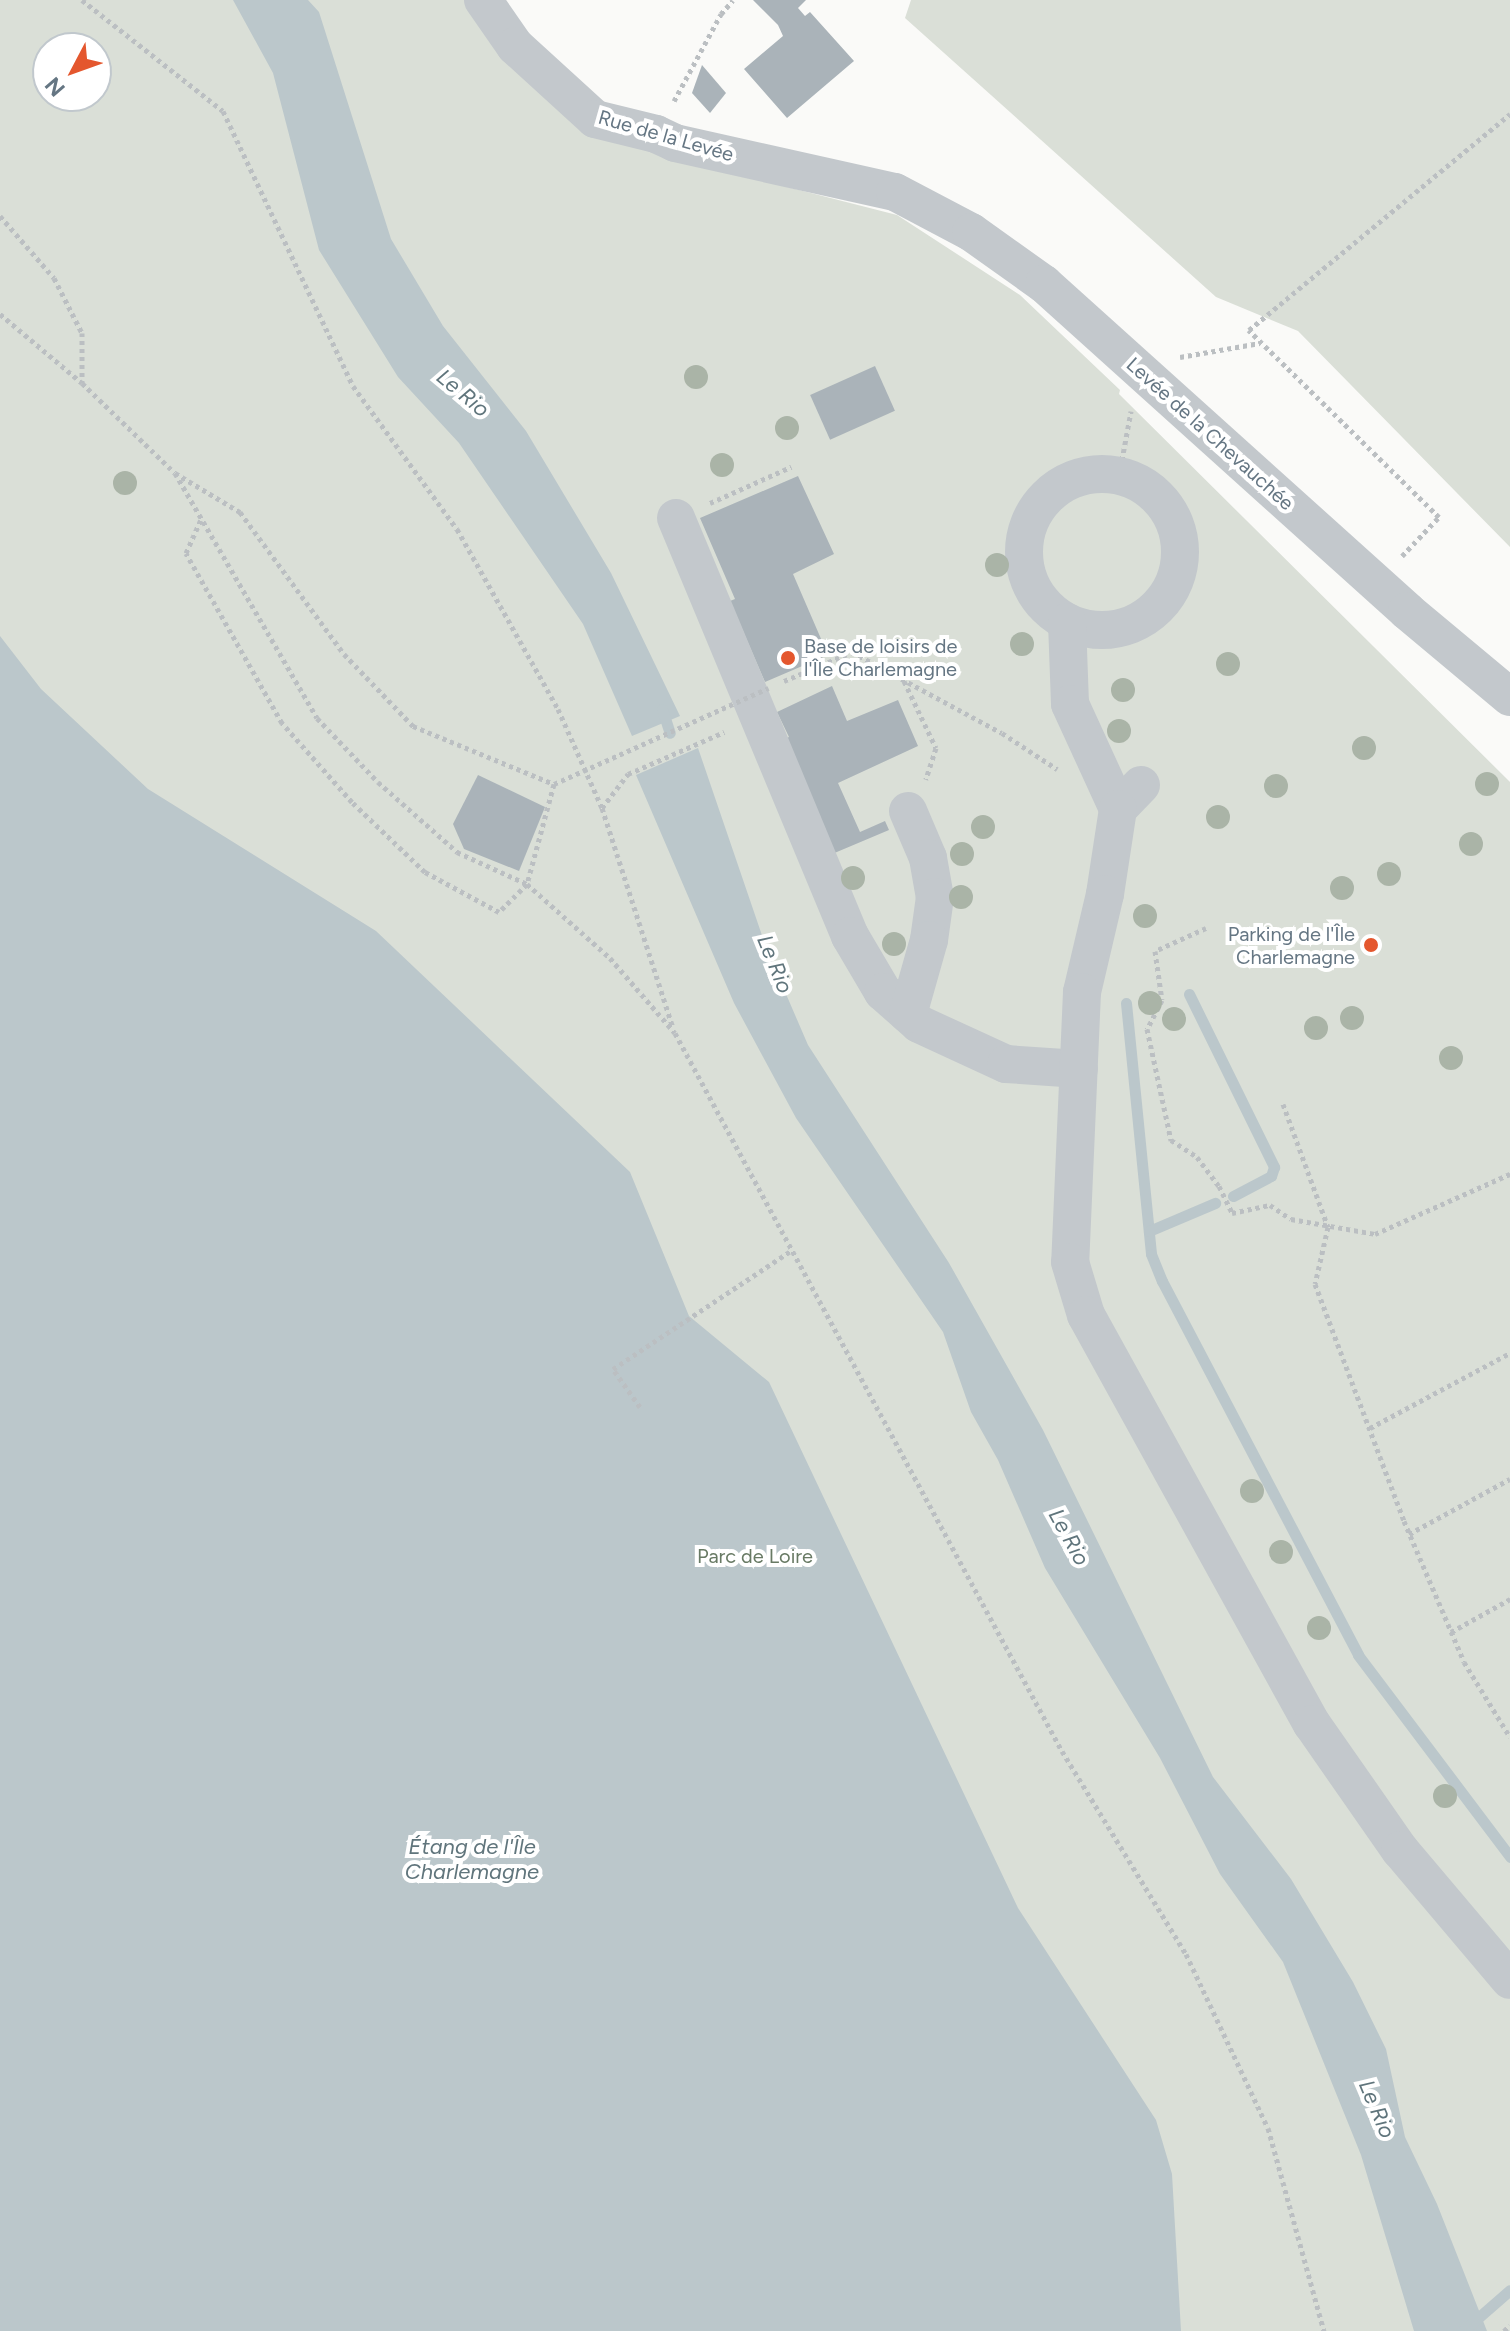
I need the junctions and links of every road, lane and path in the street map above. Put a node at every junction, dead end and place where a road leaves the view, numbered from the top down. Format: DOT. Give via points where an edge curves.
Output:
graph roads {
  1 [pos="82,0"];
  2 [pos="483,0"];
  3 [pos="733,0"];
  4 [pos="1510,114"];
  5 [pos="656,134"];
  6 [pos="895,192"];
  7 [pos="0,216"];
  8 [pos="0,314"];
  9 [pos="82,383"];
  10 [pos="791,467"];
  11 [pos="175,473"];
  12 [pos="676,518"];
  13 [pos="202,519"];
  14 [pos="1376,583"];
  15 [pos="1067,622"];
  16 [pos="903,680"];
  17 [pos="1510,697"];
  18 [pos="725,732"];
  19 [pos="1067,775"];
  20 [pos="554,784"];
  21 [pos="602,808"];
  22 [pos="908,811"];
  23 [pos="527,884"];
  24 [pos="1206,928"];
  25 [pos="908,1014"];
  26 [pos="675,1033"];
  27 [pos="1079,1069"];
  28 [pos="1283,1104"];
  29 [pos="1510,1174"];
  30 [pos="1328,1227"];
  31 [pos="792,1250"];
  32 [pos="1510,1353"];
  33 [pos="640,1407"];
  34 [pos="1370,1429"];
  35 [pos="1510,1479"];
  36 [pos="1409,1534"];
  37 [pos="1510,1599"];
  38 [pos="1451,1632"];
  39 [pos="1508,1728"];
  40 [pos="1510,1737"];
  41 [pos="1510,1980"];
  42 [pos="1510,2325"];
  43 [pos="1324,2331"];
  44 [pos="1504,2331"];
  1 -- 21 [label="path" via="223,111 353,386 457,529 558,709"];
  2 -- 5 [label="street, Rue de la Levée" via="515,46 595,119"];
  3 -- 5 [label="path"];
  4 -- 14 [label="path" via="1249,330 1439,517"];
  5 -- 6 [label="street, Rue de la Levée" via="675,143"];
  6 -- 14 [label="street, Levée de la Chevauchée" via="971,232 1044,284"];
  7 -- 9 [label="path" via="54,278 82,333"];
  8 -- 9 [label="path"];
  9 -- 11 [label="path"];
  10 -- 12 [label="path"];
  11 -- 13 [label="path"];
  11 -- 20 [label="path" via="240,512 344,654 413,726"];
  12 -- 25 [label="street" via="850,936 883,992"];
  13 -- 23 [label="path" via="317,718 378,782 457,852"];
  13 -- 23 [label="path" via="186,553 282,723 322,768 425,872 499,912"];
  14 -- 17 [label="street, Levée de la Chevauchée"];
  15 -- 15 [label="street" via="1092,630 1119,629 1144,619 1164,601 1181,552 1176,526 1163,503 1144,486 1095,474 1072,480 1035,511 1026,533 1029,581 1038,598"];
  15 -- 27 [label="street" via="1070,704 1129,797 1082,992"];
  16 -- 19 [label="path"];
  16 -- 20 [label="path, bridge" via="852,652"];
  16 -- 22 [label="path" via="936,748"];
  18 -- 21 [label="path" via="628,774"];
  20 -- 23 [label="path"];
  21 -- 26 [label="path"];
  22 -- 25 [label="street" via="928,858 935,897"];
  23 -- 26 [label="path" via="610,958"];
  24 -- 30 [label="path" via="1155,951 1162,1000 1147,1029 1171,1140 1197,1157 1232,1213 1270,1205 1291,1219"];
  25 -- 27 [label="street" via="954,1043 1006,1064"];
  26 -- 31 [label="path"];
  27 -- 41 [label="street" via="1070,1262 1086,1315 1312,1724 1400,1850"];
  28 -- 30 [label="path"];
  29 -- 30 [label="path" via="1375,1234"];
  30 -- 34 [label="path" via="1315,1284"];
  31 -- 33 [label="path" via="613,1369"];
  31 -- 43 [label="path" via="1062,1751 1186,1954 1268,2128"];
  32 -- 34 [label="path"];
  34 -- 36 [label="path"];
  35 -- 36 [label="path"];
  36 -- 38 [label="path"];
  37 -- 38 [label="path"];
  38 -- 39 [label="path" via="1464,1662"];
  39 -- 40 [label="path"];
  42 -- 44 [label="path"];
}
